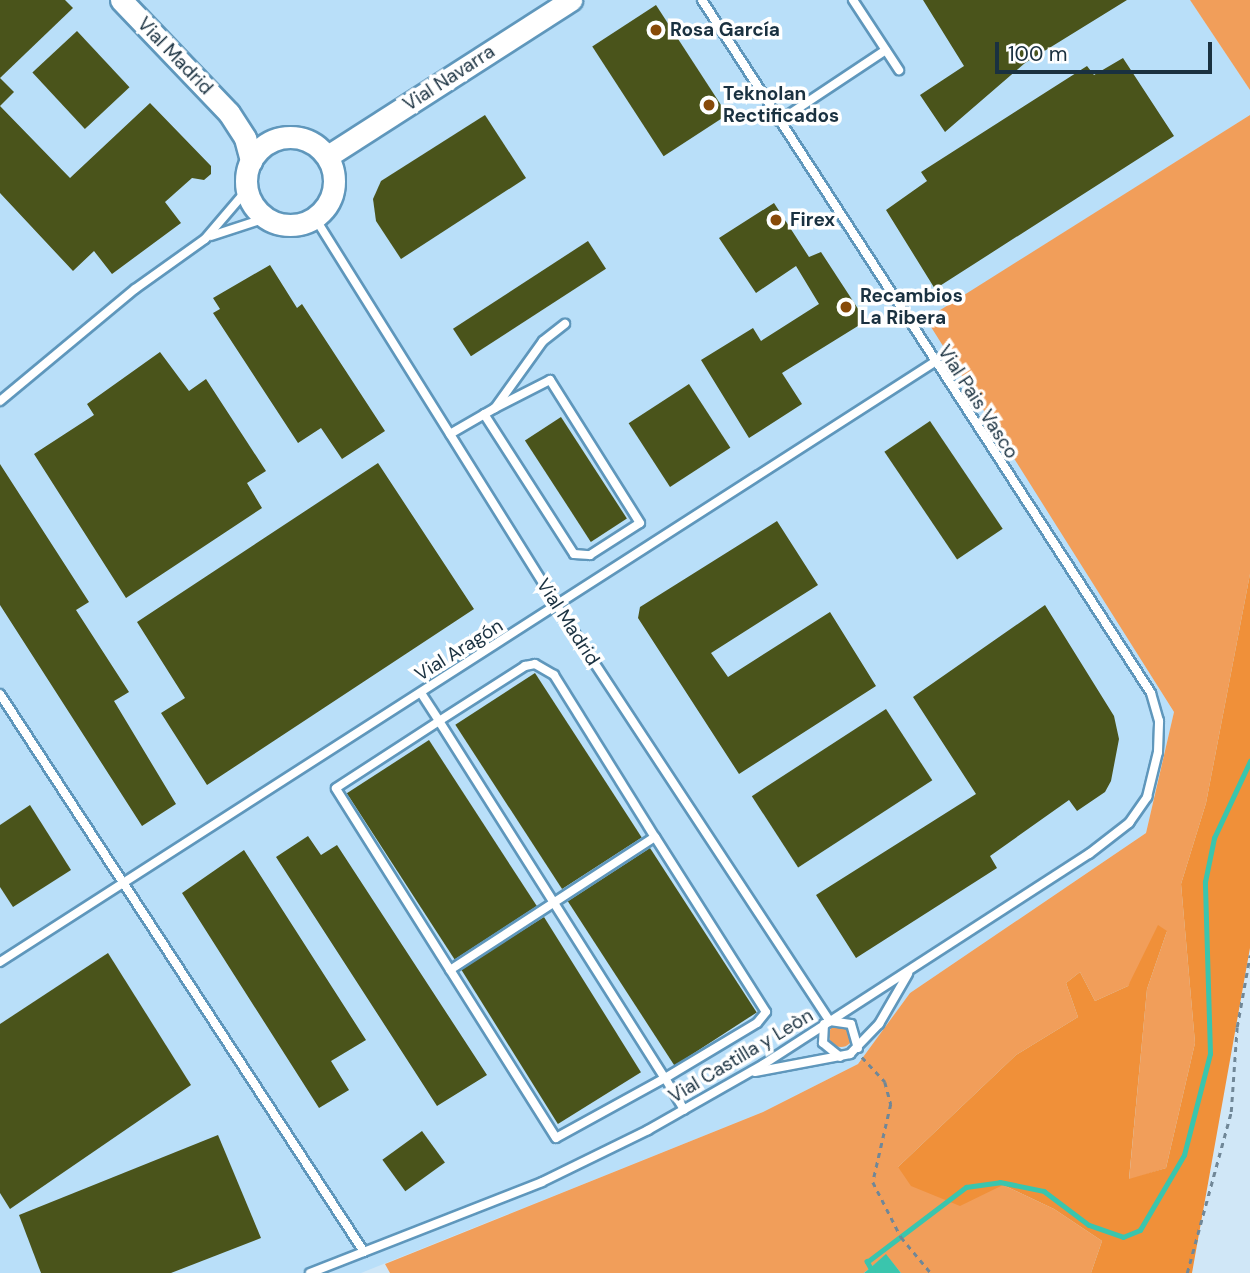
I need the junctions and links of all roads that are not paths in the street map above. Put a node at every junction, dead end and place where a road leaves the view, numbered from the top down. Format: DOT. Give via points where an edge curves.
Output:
graph roads {
  1 [pos="121,0"];
  2 [pos="571,0"];
  3 [pos="702,0"];
  4 [pos="853,0"];
  5 [pos="886,50"];
  6 [pos="900,70"];
  7 [pos="229,113"];
  8 [pos="779,121"];
  9 [pos="281,138"];
  10 [pos="327,156"];
  11 [pos="251,160"];
  12 [pos="246,191"];
  13 [pos="266,218"];
  14 [pos="315,218"];
  15 [pos="205,239"];
  16 [pos="565,324"];
  17 [pos="933,363"];
  18 [pos="0,401"];
  19 [pos="495,408"];
  20 [pos="484,414"];
  21 [pos="450,434"];
  22 [pos="557,606"];
  23 [pos="421,693"];
  24 [pos="0,694"];
  25 [pos="439,721"];
  26 [pos="1147,797"];
  27 [pos="655,837"];
  28 [pos="125,881"];
  29 [pos="553,901"];
  30 [pos="0,962"];
  31 [pos="915,967"];
  32 [pos="450,970"];
  33 [pos="827,1023"];
  34 [pos="857,1050"];
  35 [pos="843,1057"];
  36 [pos="749,1073"];
  37 [pos="665,1078"];
  38 [pos="684,1110"];
  39 [pos="364,1252"];
  40 [pos="310,1273"];
  1 -- 7 [label="street, Vial Madrid"];
  2 -- 10 [label="street, Vial Navarra"];
  3 -- 8 [label="lane, Vial Pais Vasco"];
  4 -- 5 [label="lane"];
  5 -- 6 [label="lane"];
  5 -- 8 [label="lane"];
  7 -- 9 [label="street, Vial Madrid"];
  7 -- 11 [label="street, Vial Madrid" via="246,138"];
  8 -- 17 [label="lane, Vial Pais Vasco"];
  9 -- 10 [label="street" via="303,138"];
  9 -- 11 [label="street" via="260,149"];
  10 -- 14 [label="street" via="334,190"];
  11 -- 12 [label="street"];
  12 -- 13 [label="street"];
  12 -- 15 [label="lane"];
  13 -- 14 [label="street" via="299,225"];
  13 -- 15 [label="lane"];
  14 -- 21 [label="lane, Vial Madrid"];
  15 -- 18 [label="lane" via="135,289"];
  16 -- 19 [label="lane" via="543,341"];
  17 -- 22 [label="lane, Vial Aragón"];
  17 -- 26 [label="lane, Vial Pais Vasco" via="1151,693 1159,721 1158,752"];
  19 -- 20 [label="lane"];
  19 -- 20 [label="lane" via="550,380 640,523 590,555 574,554"];
  20 -- 21 [label="lane"];
  21 -- 22 [label="lane, Vial Madrid"];
  22 -- 23 [label="lane, Vial Aragón"];
  22 -- 33 [label="lane, Vial Madrid"];
  23 -- 25 [label="lane"];
  23 -- 28 [label="lane, Vial Aragón"];
  24 -- 28 [label="lane"];
  25 -- 27 [label="lane" via="525,667 545,667"];
  25 -- 29 [label="lane"];
  25 -- 32 [label="lane" via="336,788"];
  26 -- 31 [label="lane, Vial Castilla y Leòn" via="1129,823 1089,854"];
  27 -- 29 [label="lane"];
  27 -- 37 [label="lane" via="766,1012 757,1023"];
  28 -- 30 [label="lane, Vial Aragón"];
  28 -- 39 [label="lane"];
  29 -- 32 [label="lane"];
  29 -- 37 [label="lane"];
  31 -- 33 [label="lane, Vial Castilla y Leòn"];
  31 -- 34 [label="lane"];
  32 -- 37 [label="lane" via="556,1138"];
  33 -- 34 [label="lane" via="851,1024"];
  33 -- 35 [label="lane" via="823,1043 834,1056"];
  33 -- 36 [label="lane, Vial Castilla y Leòn"];
  34 -- 35 [label="lane"];
  35 -- 36 [label="lane"];
  36 -- 38 [label="lane, Vial Castilla y Leòn"];
  37 -- 38 [label="lane"];
  38 -- 39 [label="lane, Vial Castilla y Leòn" via="542,1182"];
  39 -- 40 [label="lane, Vial Castilla y Leòn"];
}
